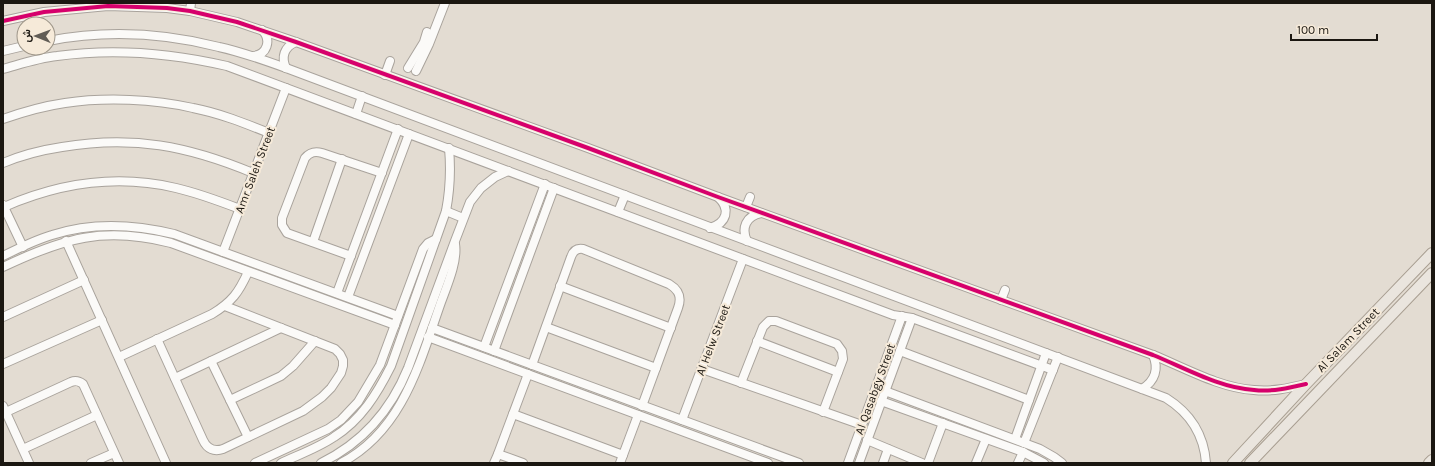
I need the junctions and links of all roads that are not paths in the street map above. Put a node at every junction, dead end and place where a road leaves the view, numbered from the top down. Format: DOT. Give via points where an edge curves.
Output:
graph roads {
  1 [pos="438,3"];
  2 [pos="444,3"];
  3 [pos="191,7"];
  4 [pos="3,21"];
  5 [pos="262,30"];
  6 [pos="56,40"];
  7 [pos="296,42"];
  8 [pos="16,48"];
  9 [pos="3,51"];
  10 [pos="252,56"];
  11 [pos="390,61"];
  12 [pos="286,68"];
  13 [pos="3,69"];
  14 [pos="385,75"];
  15 [pos="286,88"];
  16 [pos="362,96"];
  17 [pos="356,114"];
  18 [pos="3,119"];
  19 [pos="398,129"];
  20 [pos="269,132"];
  21 [pos="409,134"];
  22 [pos="449,148"];
  23 [pos="342,159"];
  24 [pos="3,163"];
  25 [pos="508,171"];
  26 [pos="254,173"];
  27 [pos="382,173"];
  28 [pos="545,184"];
  29 [pos="554,188"];
  30 [pos="625,196"];
  31 [pos="718,197"];
  32 [pos="750,197"];
  33 [pos="3,206"];
  34 [pos="746,207"];
  35 [pos="240,209"];
  36 [pos="446,211"];
  37 [pos="618,212"];
  38 [pos="761,213"];
  39 [pos="463,218"];
  40 [pos="710,228"];
  41 [pos="436,239"];
  42 [pos="454,240"];
  43 [pos="66,241"];
  44 [pos="313,242"];
  45 [pos="747,242"];
  46 [pos="22,247"];
  47 [pos="223,252"];
  48 [pos="1432,253"];
  49 [pos="3,256"];
  50 [pos="351,256"];
  51 [pos="743,259"];
  52 [pos="3,267"];
  53 [pos="248,272"];
  54 [pos="1432,273"];
  55 [pos="288,276"];
  56 [pos="84,280"];
  57 [pos="285,285"];
  58 [pos="560,286"];
  59 [pos="1006,290"];
  60 [pos="337,293"];
  61 [pos="348,297"];
  62 [pos="1002,300"];
  63 [pos="225,306"];
  64 [pos="383,310"];
  65 [pos="398,316"];
  66 [pos="902,316"];
  67 [pos="3,317"];
  68 [pos="912,318"];
  69 [pos="102,320"];
  70 [pos="380,320"];
  71 [pos="395,325"];
  72 [pos="546,327"];
  73 [pos="281,328"];
  74 [pos="432,328"];
  75 [pos="671,328"];
  76 [pos="448,334"];
  77 [pos="428,337"];
  78 [pos="157,339"];
  79 [pos="893,339"];
  80 [pos="315,341"];
  81 [pos="757,341"];
  82 [pos="903,342"];
  83 [pos="445,343"];
  84 [pos="484,347"];
  85 [pos="494,351"];
  86 [pos="900,351"];
  87 [pos="1046,353"];
  88 [pos="1153,356"];
  89 [pos="119,357"];
  90 [pos="1058,357"];
  91 [pos="211,361"];
  92 [pos="381,361"];
  93 [pos="3,364"];
  94 [pos="532,365"];
  95 [pos="391,366"];
  96 [pos="1042,366"];
  97 [pos="408,368"];
  98 [pos="656,368"];
  99 [pos="702,369"];
  100 [pos="1320,369"];
  101 [pos="1053,370"];
  102 [pos="416,371"];
  103 [pos="838,372"];
  104 [pos="528,374"];
  105 [pos="175,378"];
  106 [pos="1330,379"];
  107 [pos="741,383"];
  108 [pos="1306,384"];
  109 [pos="591,387"];
  110 [pos="1142,389"];
  111 [pos="885,391"];
  112 [pos="588,396"];
  113 [pos="230,400"];
  114 [pos="1029,400"];
  115 [pos="881,401"];
  116 [pos="642,406"];
  117 [pos="4,409"];
  118 [pos="823,412"];
  119 [pos="513,414"];
  120 [pos="97,415"];
  121 [pos="638,415"];
  122 [pos="682,420"];
  123 [pos="943,423"];
  124 [pos="862,425"];
  125 [pos="248,437"];
  126 [pos="986,439"];
  127 [pos="1014,439"];
  128 [pos="867,440"];
  129 [pos="1024,443"];
  130 [pos="23,449"];
  131 [pos="345,449"];
  132 [pos="888,449"];
  133 [pos="1023,452"];
  134 [pos="114,453"];
  135 [pos="498,454"];
  136 [pos="352,457"];
  137 [pos="622,459"];
  138 [pos="293,460"];
  139 [pos="1432,460"];
  140 [pos="759,461"];
  141 [pos="29,463"];
  142 [pos="91,463"];
  143 [pos="119,463"];
  144 [pos="166,463"];
  145 [pos="256,463"];
  146 [pos="281,463"];
  147 [pos="321,463"];
  148 [pos="341,463"];
  149 [pos="494,463"];
  150 [pos="523,463"];
  151 [pos="768,463"];
  152 [pos="799,463"];
  153 [pos="848,463"];
  154 [pos="859,463"];
  155 [pos="883,463"];
  156 [pos="922,463"];
  157 [pos="928,463"];
  158 [pos="976,463"];
  159 [pos="1018,463"];
  160 [pos="1044,463"];
  161 [pos="1062,463"];
  162 [pos="1206,463"];
  163 [pos="1232,463"];
  164 [pos="1250,463"];
  165 [pos="1429,463"];
  1 -- 2 [label="street" via="412,69 429,44"];
  3 -- 4 [label="street" via="108,6 44,12"];
  3 -- 5 [label="street"];
  5 -- 7 [label="street"];
  5 -- 10 [label="street" via="267,38 267,47 261,54"];
  6 -- 10 [label="street" via="80,36 164,37"];
  7 -- 12 [label="street" via="284,52"];
  7 -- 14 [label="street"];
  8 -- 9 [label="street"];
  10 -- 12 [label="street"];
  11 -- 14 [label="street"];
  12 -- 16 [label="street"];
  13 -- 15 [label="street" via="56,56 141,52 227,66"];
  14 -- 31 [label="street"];
  15 -- 17 [label="street"];
  15 -- 20 [label="street, Amr Saleh Street"];
  16 -- 17 [label="street"];
  16 -- 30 [label="street"];
  17 -- 19 [label="street"];
  18 -- 20 [label="street" via="66,103 142,101 193,108"];
  19 -- 21 [label="street"];
  19 -- 27 [label="street"];
  20 -- 26 [label="street, Amr Saleh Street"];
  21 -- 22 [label="street"];
  21 -- 61 [label="street"];
  22 -- 25 [label="street"];
  22 -- 36 [label="street" via="451,168"];
  23 -- 27 [label="street"];
  23 -- 44 [label="street"];
  23 -- 44 [label="street" via="318,152 307,155 282,218 285,231"];
  24 -- 26 [label="street" via="31,153 80,144 130,142 180,149"];
  25 -- 28 [label="street"];
  25 -- 39 [label="street" via="481,188 470,202"];
  26 -- 35 [label="street, Amr Saleh Street"];
  27 -- 50 [label="street"];
  28 -- 29 [label="street"];
  28 -- 84 [label="street"];
  29 -- 37 [label="street"];
  29 -- 85 [label="street"];
  30 -- 37 [label="street"];
  30 -- 40 [label="street"];
  31 -- 34 [label="street"];
  31 -- 40 [label="street" via="723,202 725,215 717,226"];
  32 -- 34 [label="street"];
  33 -- 35 [label="street" via="44,191 67,186 132,182 176,188"];
  33 -- 46 [label="street"];
  34 -- 38 [label="street"];
  35 -- 47 [label="street, Amr Saleh Street"];
  36 -- 39 [label="street"];
  36 -- 41 [label="street"];
  37 -- 51 [label="street"];
  38 -- 45 [label="street" via="755,214 746,223 744,236"];
  38 -- 62 [label="street"];
  39 -- 42 [label="street"];
  40 -- 45 [label="street"];
  41 -- 65 [label="street" via="423,249"];
  41 -- 95 [label="street"];
  42 -- 74 [label="street" via="455,259"];
  42 -- 97 [label="street"];
  43 -- 52 [label="street"];
  43 -- 53 [label="street" via="100,236 142,237 171,243"];
  43 -- 56 [label="street"];
  44 -- 50 [label="street"];
  45 -- 87 [label="street"];
  46 -- 47 [label="street" via="52,235 82,228 128,226 174,234"];
  46 -- 49 [label="street"];
  47 -- 55 [label="street"];
  48 -- 100 [label="main road, Al Salam Street"];
  50 -- 60 [label="street"];
  51 -- 66 [label="street" via="893,315"];
  51 -- 99 [label="street, Al Helw Street"];
  53 -- 57 [label="street"];
  53 -- 63 [label="street" via="235,296"];
  54 -- 106 [label="main road, Al Salam Street"];
  55 -- 57 [label="street"];
  55 -- 60 [label="street"];
  56 -- 67 [label="street"];
  56 -- 69 [label="street"];
  57 -- 70 [label="street"];
  58 -- 72 [label="street"];
  58 -- 75 [label="street"];
  58 -- 75 [label="street" via="572,254 577,249 583,249 674,287 678,291 680,302"];
  59 -- 62 [label="street"];
  60 -- 61 [label="street"];
  61 -- 64 [label="street"];
  62 -- 88 [label="street"];
  63 -- 73 [label="street"];
  63 -- 78 [label="street"];
  64 -- 65 [label="street"];
  64 -- 70 [label="street"];
  65 -- 71 [label="street"];
  66 -- 68 [label="street"];
  66 -- 79 [label="street, Al Qasabgy Street"];
  68 -- 82 [label="street, Al Qasabgy Street"];
  68 -- 96 [label="street"];
  69 -- 89 [label="street"];
  69 -- 93 [label="street"];
  70 -- 71 [label="street"];
  71 -- 92 [label="street"];
  72 -- 94 [label="street"];
  72 -- 98 [label="street"];
  73 -- 80 [label="street"];
  73 -- 91 [label="street"];
  74 -- 76 [label="street"];
  74 -- 77 [label="street"];
  75 -- 98 [label="street"];
  76 -- 83 [label="street"];
  76 -- 84 [label="street"];
  77 -- 83 [label="street"];
  77 -- 102 [label="street"];
  78 -- 89 [label="street"];
  78 -- 105 [label="street"];
  79 -- 82 [label="street"];
  79 -- 124 [label="street, Al Qasabgy Street"];
  80 -- 113 [label="street" via="294,366 281,376"];
  80 -- 125 [label="street" via="335,349 340,354 343,360 341,373 313,404"];
  81 -- 103 [label="street"];
  81 -- 103 [label="street" via="765,324 772,321 837,344 842,351 843,359"];
  81 -- 107 [label="street"];
  82 -- 86 [label="street, Al Qasabgy Street"];
  83 -- 104 [label="street"];
  84 -- 85 [label="street"];
  85 -- 94 [label="street"];
  86 -- 111 [label="street, Al Qasabgy Street"];
  86 -- 114 [label="street"];
  87 -- 90 [label="street"];
  87 -- 96 [label="street"];
  88 -- 108 [label="street" via="1237,388 1272,391"];
  88 -- 110 [label="street" via="1155,375"];
  89 -- 144 [label="street"];
  90 -- 101 [label="street"];
  90 -- 110 [label="street"];
  91 -- 105 [label="street"];
  91 -- 113 [label="street"];
  92 -- 95 [label="street"];
  92 -- 145 [label="street" via="358,402 341,420 328,429"];
  94 -- 109 [label="street"];
  95 -- 138 [label="street" via="374,397 357,419 333,438"];
  96 -- 101 [label="street"];
  96 -- 114 [label="street"];
  97 -- 102 [label="street"];
  97 -- 131 [label="street" via="390,404 380,417"];
  98 -- 116 [label="street"];
  99 -- 107 [label="street"];
  99 -- 122 [label="street, Al Helw Street"];
  100 -- 106 [label="main road"];
  100 -- 108 [label="main road, Al Salam Street"];
  101 -- 129 [label="street"];
  102 -- 136 [label="street" via="391,419"];
  103 -- 118 [label="street"];
  104 -- 112 [label="street"];
  104 -- 119 [label="street"];
  105 -- 125 [label="street" via="209,448 218,450"];
  106 -- 164 [label="main road, Al Salam Street"];
  107 -- 118 [label="street"];
  108 -- 163 [label="main road, Al Salam Street"];
  109 -- 112 [label="street"];
  109 -- 116 [label="street"];
  110 -- 162 [label="street" via="1175,403 1189,417 1200,435"];
  111 -- 115 [label="street, Al Qasabgy Street"];
  111 -- 127 [label="street"];
  112 -- 121 [label="street"];
  113 -- 125 [label="street"];
  114 -- 127 [label="street"];
  115 -- 123 [label="street"];
  115 -- 128 [label="street, Al Qasabgy Street"];
  116 -- 122 [label="street"];
  117 -- 120 [label="street" via="75,380 83,384"];
  117 -- 130 [label="street"];
  118 -- 124 [label="street"];
  119 -- 135 [label="street"];
  119 -- 137 [label="street"];
  120 -- 130 [label="street"];
  120 -- 134 [label="street"];
  121 -- 137 [label="street"];
  121 -- 140 [label="street"];
  122 -- 152 [label="street"];
  123 -- 126 [label="street"];
  123 -- 157 [label="street"];
  124 -- 153 [label="street, Al Qasabgy Street"];
  126 -- 133 [label="street"];
  126 -- 158 [label="street"];
  127 -- 129 [label="street"];
  128 -- 132 [label="street"];
  128 -- 154 [label="street, Al Qasabgy Street"];
  129 -- 161 [label="street" via="1040,449"];
  130 -- 141 [label="street"];
  131 -- 136 [label="street"];
  131 -- 147 [label="street"];
  132 -- 155 [label="street"];
  132 -- 156 [label="street"];
  133 -- 159 [label="street"];
  133 -- 160 [label="street"];
  134 -- 142 [label="street"];
  134 -- 143 [label="street"];
  135 -- 149 [label="street"];
  135 -- 150 [label="street"];
  136 -- 148 [label="street"];
  138 -- 146 [label="street"];
  139 -- 165 [label="main road"];
  140 -- 151 [label="street"];
}
